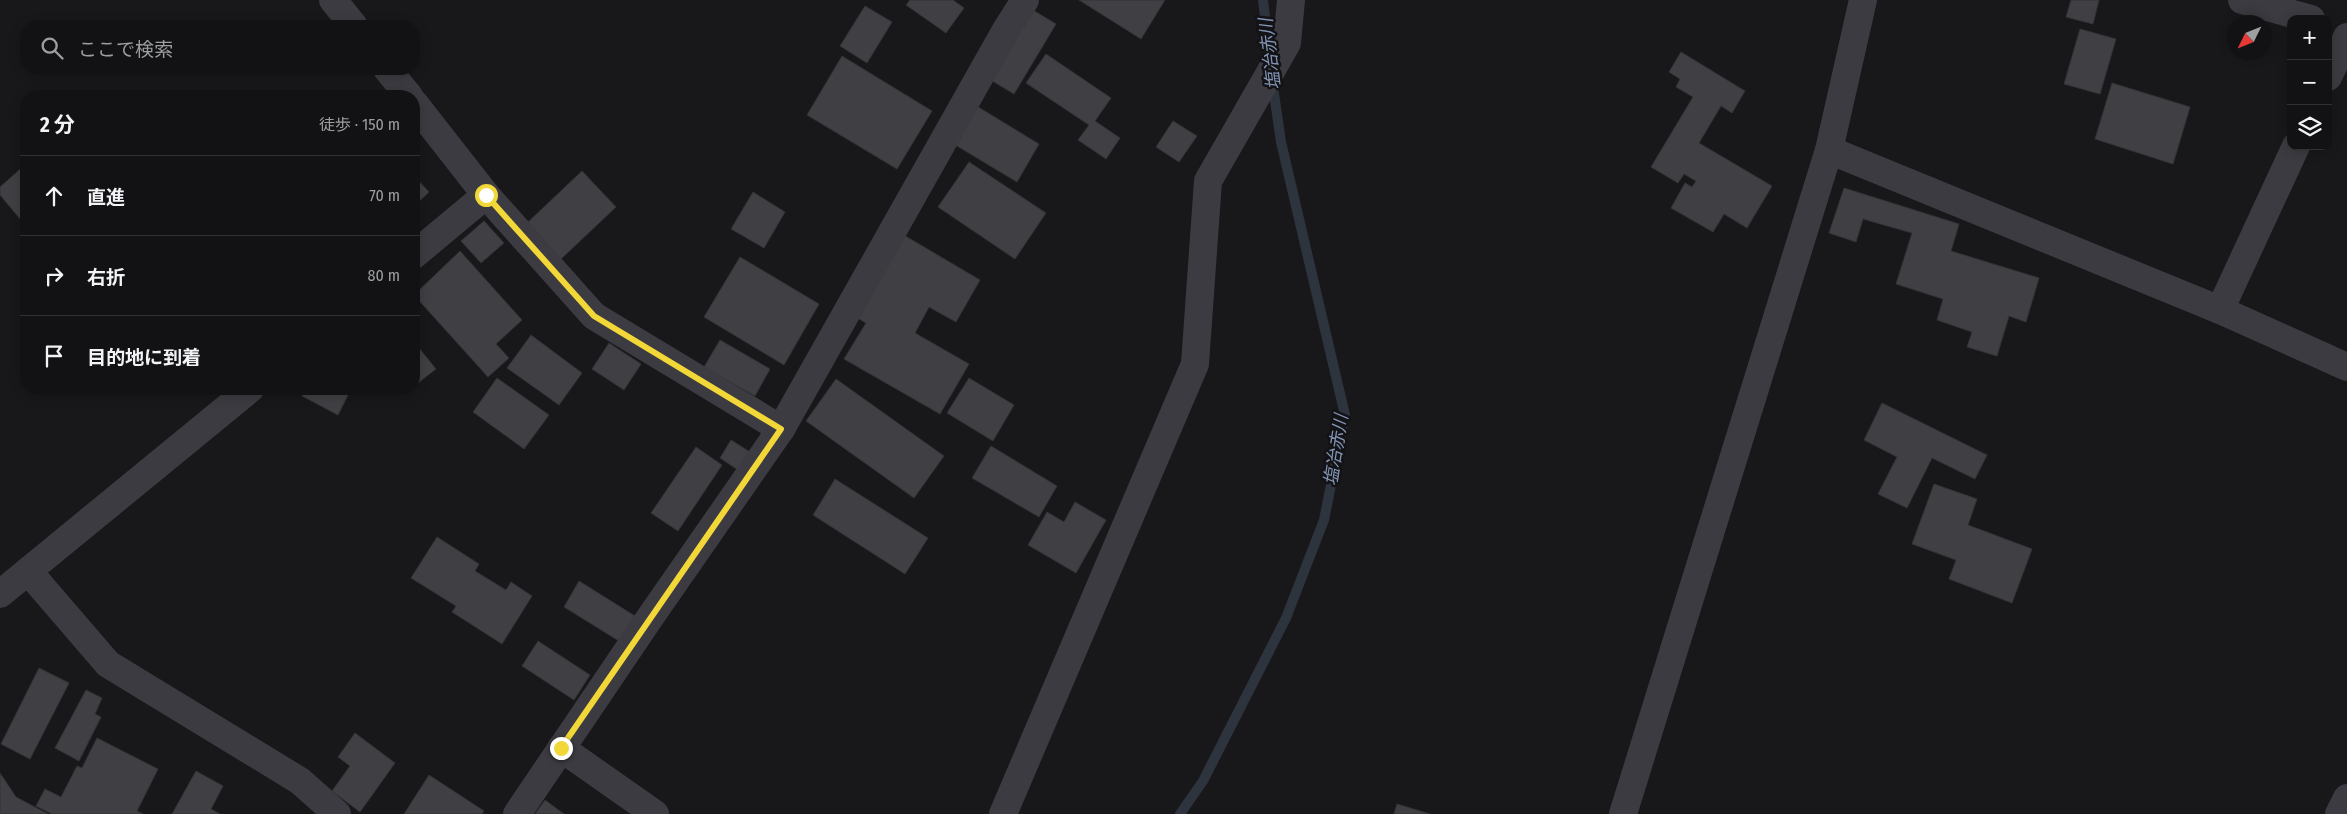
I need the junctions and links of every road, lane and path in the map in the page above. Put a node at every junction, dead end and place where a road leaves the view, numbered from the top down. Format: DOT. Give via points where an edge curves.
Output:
graph roads {
  1 [pos="334,0"];
  2 [pos="1025,0"];
  3 [pos="1291,0"];
  4 [pos="1863,0"];
  5 [pos="2242,0"];
  6 [pos="2296,15"];
  7 [pos="349,20"];
  8 [pos="2332,25"];
  9 [pos="2347,29"];
  10 [pos="2347,37"];
  11 [pos="2332,69"];
  12 [pos="392,75"];
  13 [pos="404,90"];
  14 [pos="420,111"];
  15 [pos="1829,150"];
  16 [pos="2294,150"];
  17 [pos="486,195"];
  18 [pos="420,250"];
  19 [pos="2220,310"];
  20 [pos="2347,367"];
  21 [pos="243,395"];
  22 [pos="781,429"];
  23 [pos="28,571"];
  24 [pos="0,594"];
  25 [pos="561,748"];
  26 [pos="2347,798"];
  27 [pos="337,814"];
  28 [pos="518,814"];
  29 [pos="656,814"];
  30 [pos="1002,814"];
  31 [pos="1623,814"];
  32 [pos="2340,814"];
  1 -- 7 [label="street"];
  2 -- 22 [label="street"];
  3 -- 30 [label="street" via="1287,43 1208,181 1195,364"];
  4 -- 15 [label="street"];
  5 -- 6 [label="street"];
  8 -- 9 [label="street"];
  10 -- 11 [label="street"];
  12 -- 13 [label="street"];
  14 -- 17 [label="street"];
  15 -- 19 [label="street"];
  15 -- 31 [label="street"];
  16 -- 19 [label="street"];
  17 -- 18 [label="street"];
  17 -- 22 [label="street" via="594,316"];
  19 -- 20 [label="street"];
  21 -- 23 [label="street"];
  22 -- 25 [label="street"];
  23 -- 24 [label="street"];
  23 -- 27 [label="street" via="108,664 300,781"];
  25 -- 28 [label="street"];
  25 -- 29 [label="street"];
  26 -- 32 [label="street"];
}
